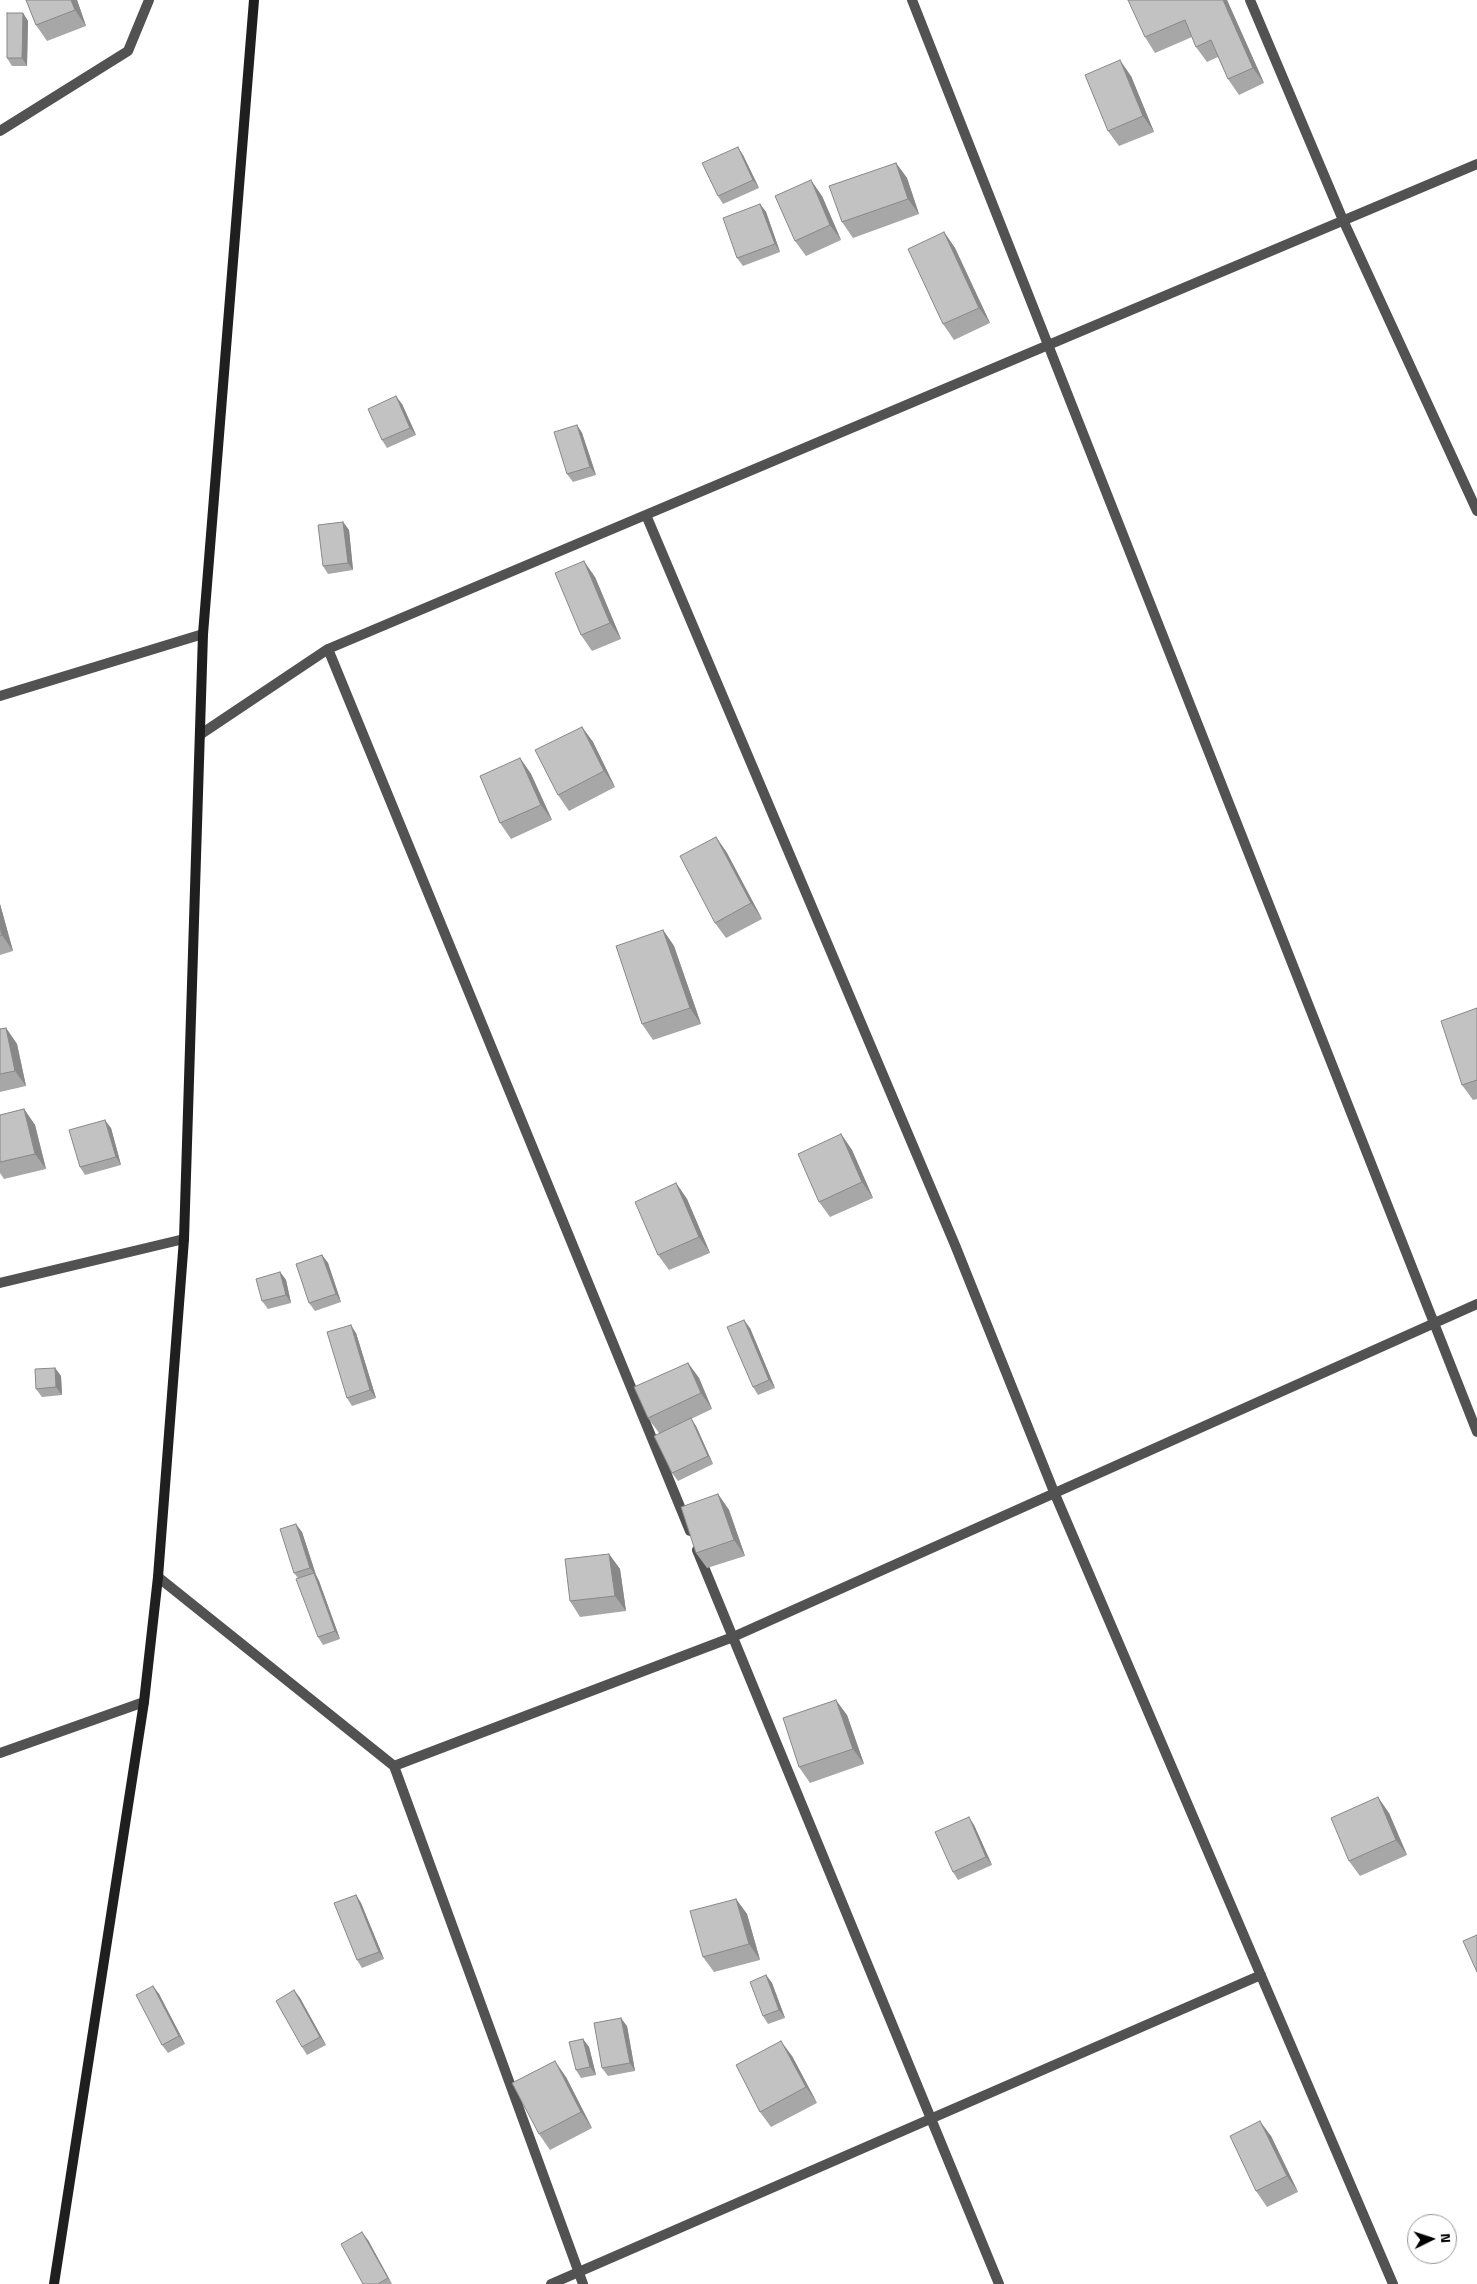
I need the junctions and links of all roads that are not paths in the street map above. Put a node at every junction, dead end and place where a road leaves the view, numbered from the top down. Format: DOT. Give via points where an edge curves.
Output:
graph roads {
  1 [pos="149,0"];
  2 [pos="254,0"];
  3 [pos="912,0"];
  4 [pos="1250,0"];
  5 [pos="0,131"];
  6 [pos="1477,164"];
  7 [pos="1343,220"];
  8 [pos="1049,344"];
  9 [pos="1477,511"];
  10 [pos="646,515"];
  11 [pos="203,634"];
  12 [pos="328,650"];
  13 [pos="0,696"];
  14 [pos="200,734"];
  15 [pos="184,1239"];
  16 [pos="0,1283"];
  17 [pos="1477,1304"];
  18 [pos="1434,1323"];
  19 [pos="1477,1432"];
  20 [pos="1054,1492"];
  21 [pos="158,1577"];
  22 [pos="733,1636"];
  23 [pos="144,1702"];
  24 [pos="0,1753"];
  25 [pos="394,1766"];
  26 [pos="1261,1975"];
  27 [pos="931,2119"];
  28 [pos="578,2272"];
  29 [pos="54,2284"];
  30 [pos="551,2284"];
  31 [pos="583,2284"];
  32 [pos="999,2284"];
  33 [pos="1393,2284"];
  1 -- 5 [label="street" via="128,51"];
  2 -- 11 [label="street"];
  3 -- 8 [label="street"];
  4 -- 7 [label="street"];
  6 -- 7 [label="street"];
  7 -- 8 [label="street"];
  7 -- 9 [label="street"];
  8 -- 10 [label="street"];
  8 -- 18 [label="street"];
  10 -- 12 [label="street"];
  10 -- 20 [label="street" via="955,1245"];
  11 -- 13 [label="street"];
  11 -- 14 [label="street"];
  12 -- 14 [label="street"];
  12 -- 22 [label="street"];
  14 -- 15 [label="street"];
  15 -- 16 [label="street"];
  15 -- 21 [label="street"];
  17 -- 18 [label="street"];
  18 -- 19 [label="street"];
  18 -- 20 [label="street"];
  20 -- 22 [label="street"];
  20 -- 26 [label="street"];
  21 -- 23 [label="street"];
  21 -- 25 [label="street"];
  22 -- 25 [label="street"];
  22 -- 27 [label="street"];
  23 -- 24 [label="street"];
  23 -- 29 [label="street"];
  25 -- 28 [label="street"];
  26 -- 27 [label="street"];
  26 -- 33 [label="street"];
  27 -- 28 [label="street"];
  27 -- 32 [label="street"];
  28 -- 30 [label="street"];
  28 -- 31 [label="street"];
}
